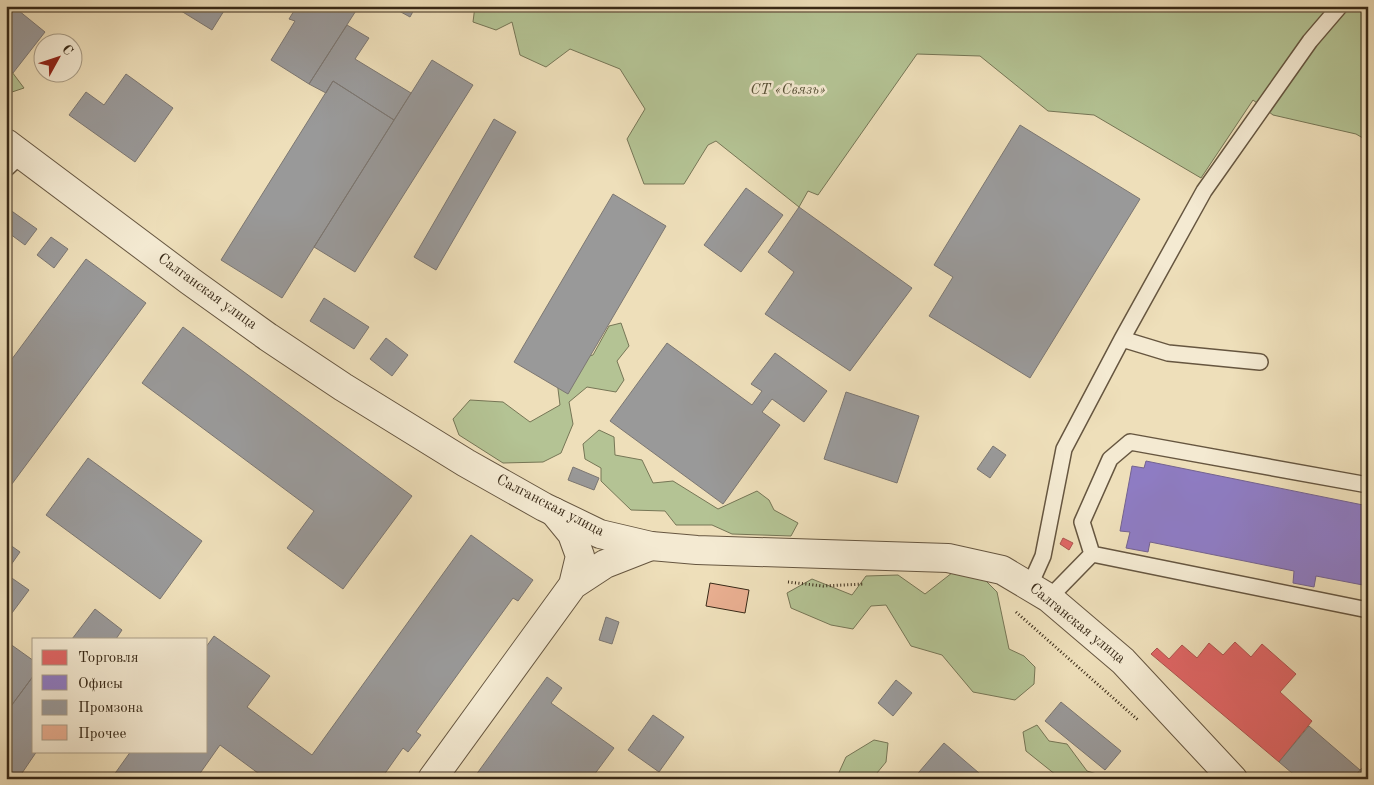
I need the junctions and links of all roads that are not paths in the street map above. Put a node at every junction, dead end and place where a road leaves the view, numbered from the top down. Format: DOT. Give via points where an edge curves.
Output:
graph roads {
  1 [pos="1340,6"];
  2 [pos="11,155"];
  3 [pos="1122,339"];
  4 [pos="1260,362"];
  5 [pos="1368,485"];
  6 [pos="554,512"];
  7 [pos="651,546"];
  8 [pos="1092,554"];
  9 [pos="573,585"];
  10 [pos="1040,591"];
  11 [pos="1368,610"];
  12 [pos="432,779"];
  13 [pos="1233,779"];
  1 -- 3 [label="lane" via="1310,41 1204,191"];
  2 -- 6 [label="street, Салганская улица" via="290,352 392,419"];
  3 -- 4 [label="lane" via="1168,353"];
  3 -- 10 [label="lane" via="1064,449"];
  5 -- 8 [label="lane" via="1130,442 1110,459 1082,522"];
  6 -- 7 [label="street, Салганская улица" via="600,534"];
  6 -- 9 [label="street" via="572,534 580,556"];
  7 -- 9 [label="street" via="604,564"];
  7 -- 10 [label="street, Салганская улица" via="948,558 1002,570"];
  8 -- 10 [label="lane"];
  8 -- 11 [label="lane"];
  9 -- 12 [label="street"];
  10 -- 13 [label="street, Салганская улица" via="1123,661"];
}
